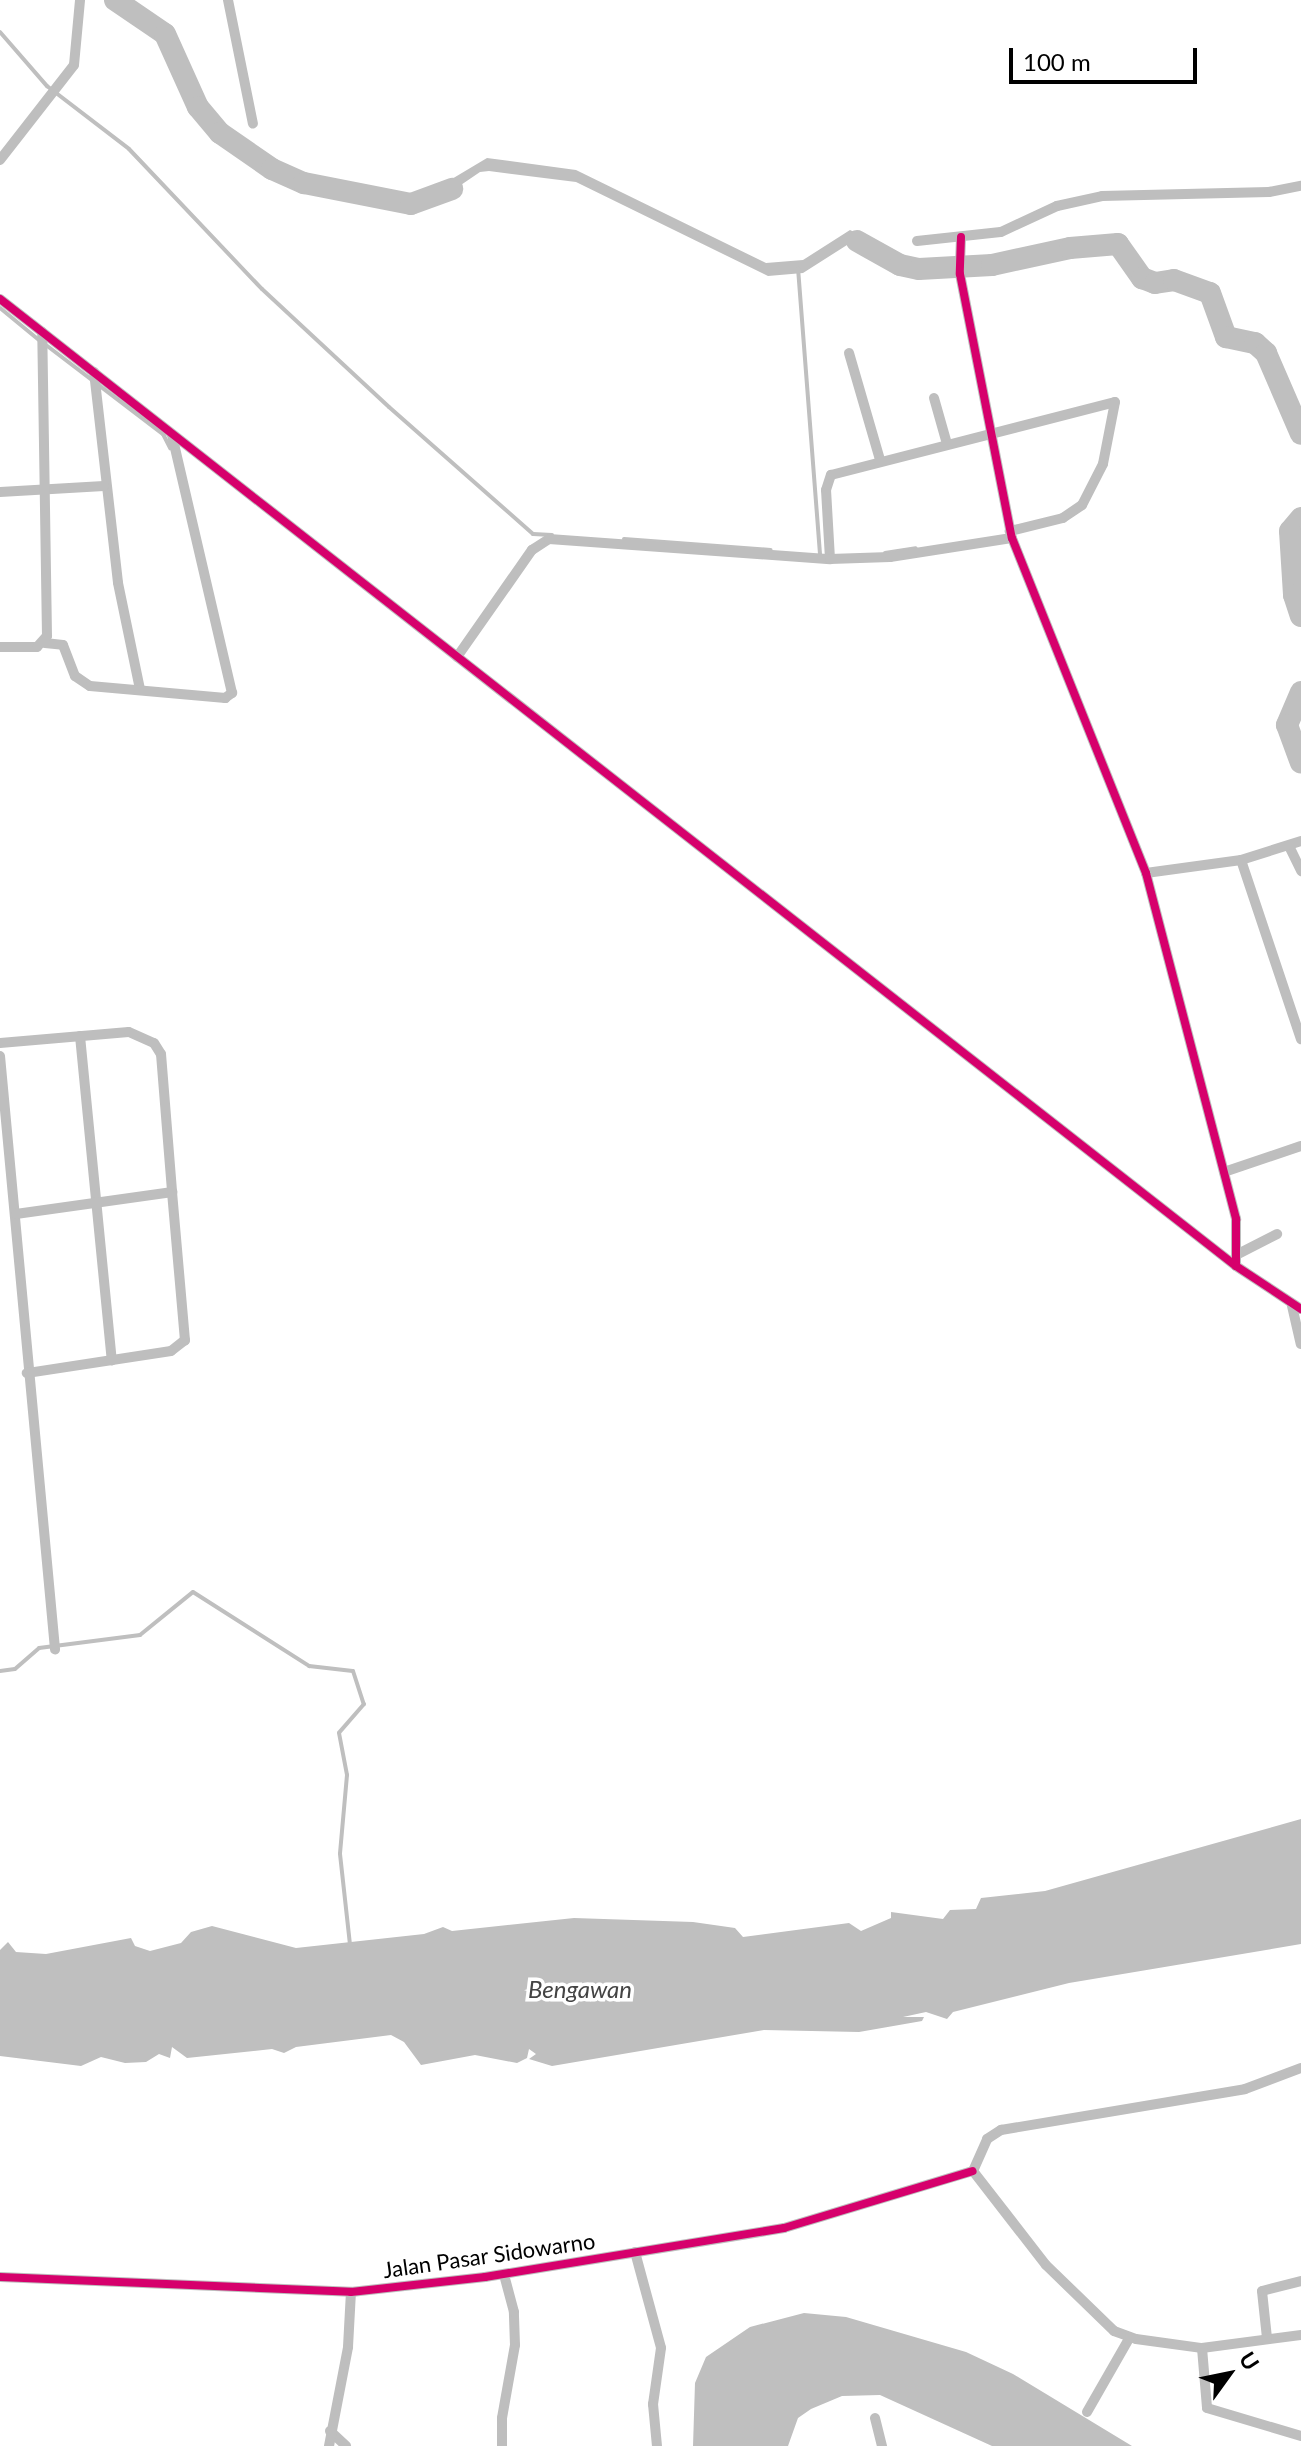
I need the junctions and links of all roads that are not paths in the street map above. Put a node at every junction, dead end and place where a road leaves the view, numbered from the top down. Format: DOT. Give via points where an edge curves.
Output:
graph roads {
  1 [pos="80,0"];
  2 [pos="228,0"];
  3 [pos="253,124"];
  4 [pos="0,160"];
  5 [pos="1301,186"];
  6 [pos="917,241"];
  7 [pos="962,242"];
  8 [pos="0,299"];
  9 [pos="42,332"];
  10 [pos="849,353"];
  11 [pos="94,372"];
  12 [pos="934,398"];
  13 [pos="990,433"];
  14 [pos="172,435"];
  15 [pos="947,444"];
  16 [pos="880,460"];
  17 [pos="104,486"];
  18 [pos="42,489"];
  19 [pos="0,492"];
  20 [pos="1011,535"];
  21 [pos="830,555"];
  22 [pos="45,643"];
  23 [pos="0,647"];
  24 [pos="457,657"];
  25 [pos="140,689"];
  26 [pos="1301,841"];
  27 [pos="1289,846"];
  28 [pos="1241,860"];
  29 [pos="1301,871"];
  30 [pos="1146,873"];
  31 [pos="1295,1003"];
  32 [pos="80,1036"];
  33 [pos="1301,1039"];
  34 [pos="0,1043"];
  35 [pos="0,1056"];
  36 [pos="1301,1146"];
  37 [pos="1224,1172"];
  38 [pos="172,1192"];
  39 [pos="98,1202"];
  40 [pos="16,1214"];
  41 [pos="1277,1234"];
  42 [pos="1238,1254"];
  43 [pos="1236,1266"];
  44 [pos="1296,1307"];
  45 [pos="1301,1344"];
  46 [pos="112,1360"];
  47 [pos="27,1373"];
  48 [pos="55,1649"];
  49 [pos="1301,2068"];
  50 [pos="973,2171"];
  51 [pos="635,2252"];
  52 [pos="504,2274"];
  53 [pos="0,2277"];
  54 [pos="1301,2281"];
  55 [pos="351,2292"];
  56 [pos="1301,2335"];
  57 [pos="1130,2337"];
  58 [pos="1267,2338"];
  59 [pos="1202,2348"];
  60 [pos="1087,2412"];
  61 [pos="875,2418"];
  62 [pos="330,2431"];
  63 [pos="1301,2436"];
  64 [pos="329,2446"];
  65 [pos="346,2446"];
  66 [pos="502,2446"];
  67 [pos="657,2446"];
  68 [pos="882,2446"];
  1 -- 4 [label="street" via="78,55"];
  2 -- 3 [label="street"];
  5 -- 7 [label="street" via="1269,192 1102,196 1057,206 1001,232"];
  6 -- 7 [label="street"];
  7 -- 13 [label="street" via="960,274"];
  8 -- 9 [label="street"];
  9 -- 11 [label="street"];
  9 -- 18 [label="street"];
  10 -- 16 [label="street"];
  11 -- 14 [label="street"];
  11 -- 17 [label="street"];
  12 -- 15 [label="street"];
  13 -- 15 [label="street"];
  13 -- 20 [label="street"];
  13 -- 20 [label="street" via="1115,402 1103,464 1082,505 1063,518"];
  14 -- 24 [label="street"];
  14 -- 25 [label="street" via="233,690 225,698"];
  15 -- 16 [label="street"];
  16 -- 21 [label="street" via="831,475 826,490"];
  17 -- 18 [label="street"];
  17 -- 25 [label="street"];
  18 -- 19 [label="street"];
  18 -- 22 [label="street"];
  20 -- 21 [label="street" via="890,557"];
  20 -- 30 [label="street"];
  21 -- 24 [label="street" via="549,539 532,550"];
  22 -- 23 [label="street"];
  22 -- 25 [label="street" via="68,650 80,682"];
  24 -- 43 [label="street"];
  26 -- 27 [label="street"];
  27 -- 28 [label="street"];
  27 -- 29 [label="street"];
  28 -- 30 [label="street"];
  28 -- 31 [label="street"];
  30 -- 37 [label="street"];
  31 -- 33 [label="street"];
  32 -- 34 [label="street"];
  32 -- 38 [label="street" via="129,1032 154,1043 161,1054"];
  32 -- 39 [label="street"];
  35 -- 40 [label="street"];
  36 -- 37 [label="street"];
  37 -- 42 [label="street"];
  38 -- 39 [label="street"];
  38 -- 46 [label="street" via="185,1340 171,1351"];
  39 -- 40 [label="street"];
  39 -- 46 [label="street"];
  40 -- 47 [label="street"];
  41 -- 42 [label="street"];
  42 -- 43 [label="street"];
  43 -- 44 [label="street"];
  44 -- 45 [label="street"];
  46 -- 47 [label="street"];
  47 -- 48 [label="street"];
  49 -- 50 [label="street" via="1245,2089 1001,2130 987,2139"];
  50 -- 51 [label="street, Jalan Pasar Sidowarno" via="784,2228"];
  50 -- 57 [label="street" via="1064,2285 1114,2331"];
  51 -- 52 [label="street, Jalan Pasar Sidowarno"];
  51 -- 67 [label="street" via="661,2348 653,2404"];
  52 -- 55 [label="street, Jalan Pasar Sidowarno"];
  52 -- 66 [label="street" via="514,2312 515,2345"];
  53 -- 55 [label="street, Jalan Pasar Sidowarno"];
  54 -- 58 [label="street" via="1262,2291"];
  55 -- 62 [label="street" via="348,2347"];
  56 -- 58 [label="street"];
  57 -- 59 [label="street"];
  57 -- 60 [label="street"];
  58 -- 59 [label="street"];
  59 -- 63 [label="street" via="1207,2408"];
  61 -- 68 [label="street"];
  62 -- 64 [label="street"];
  62 -- 65 [label="street"];
}
